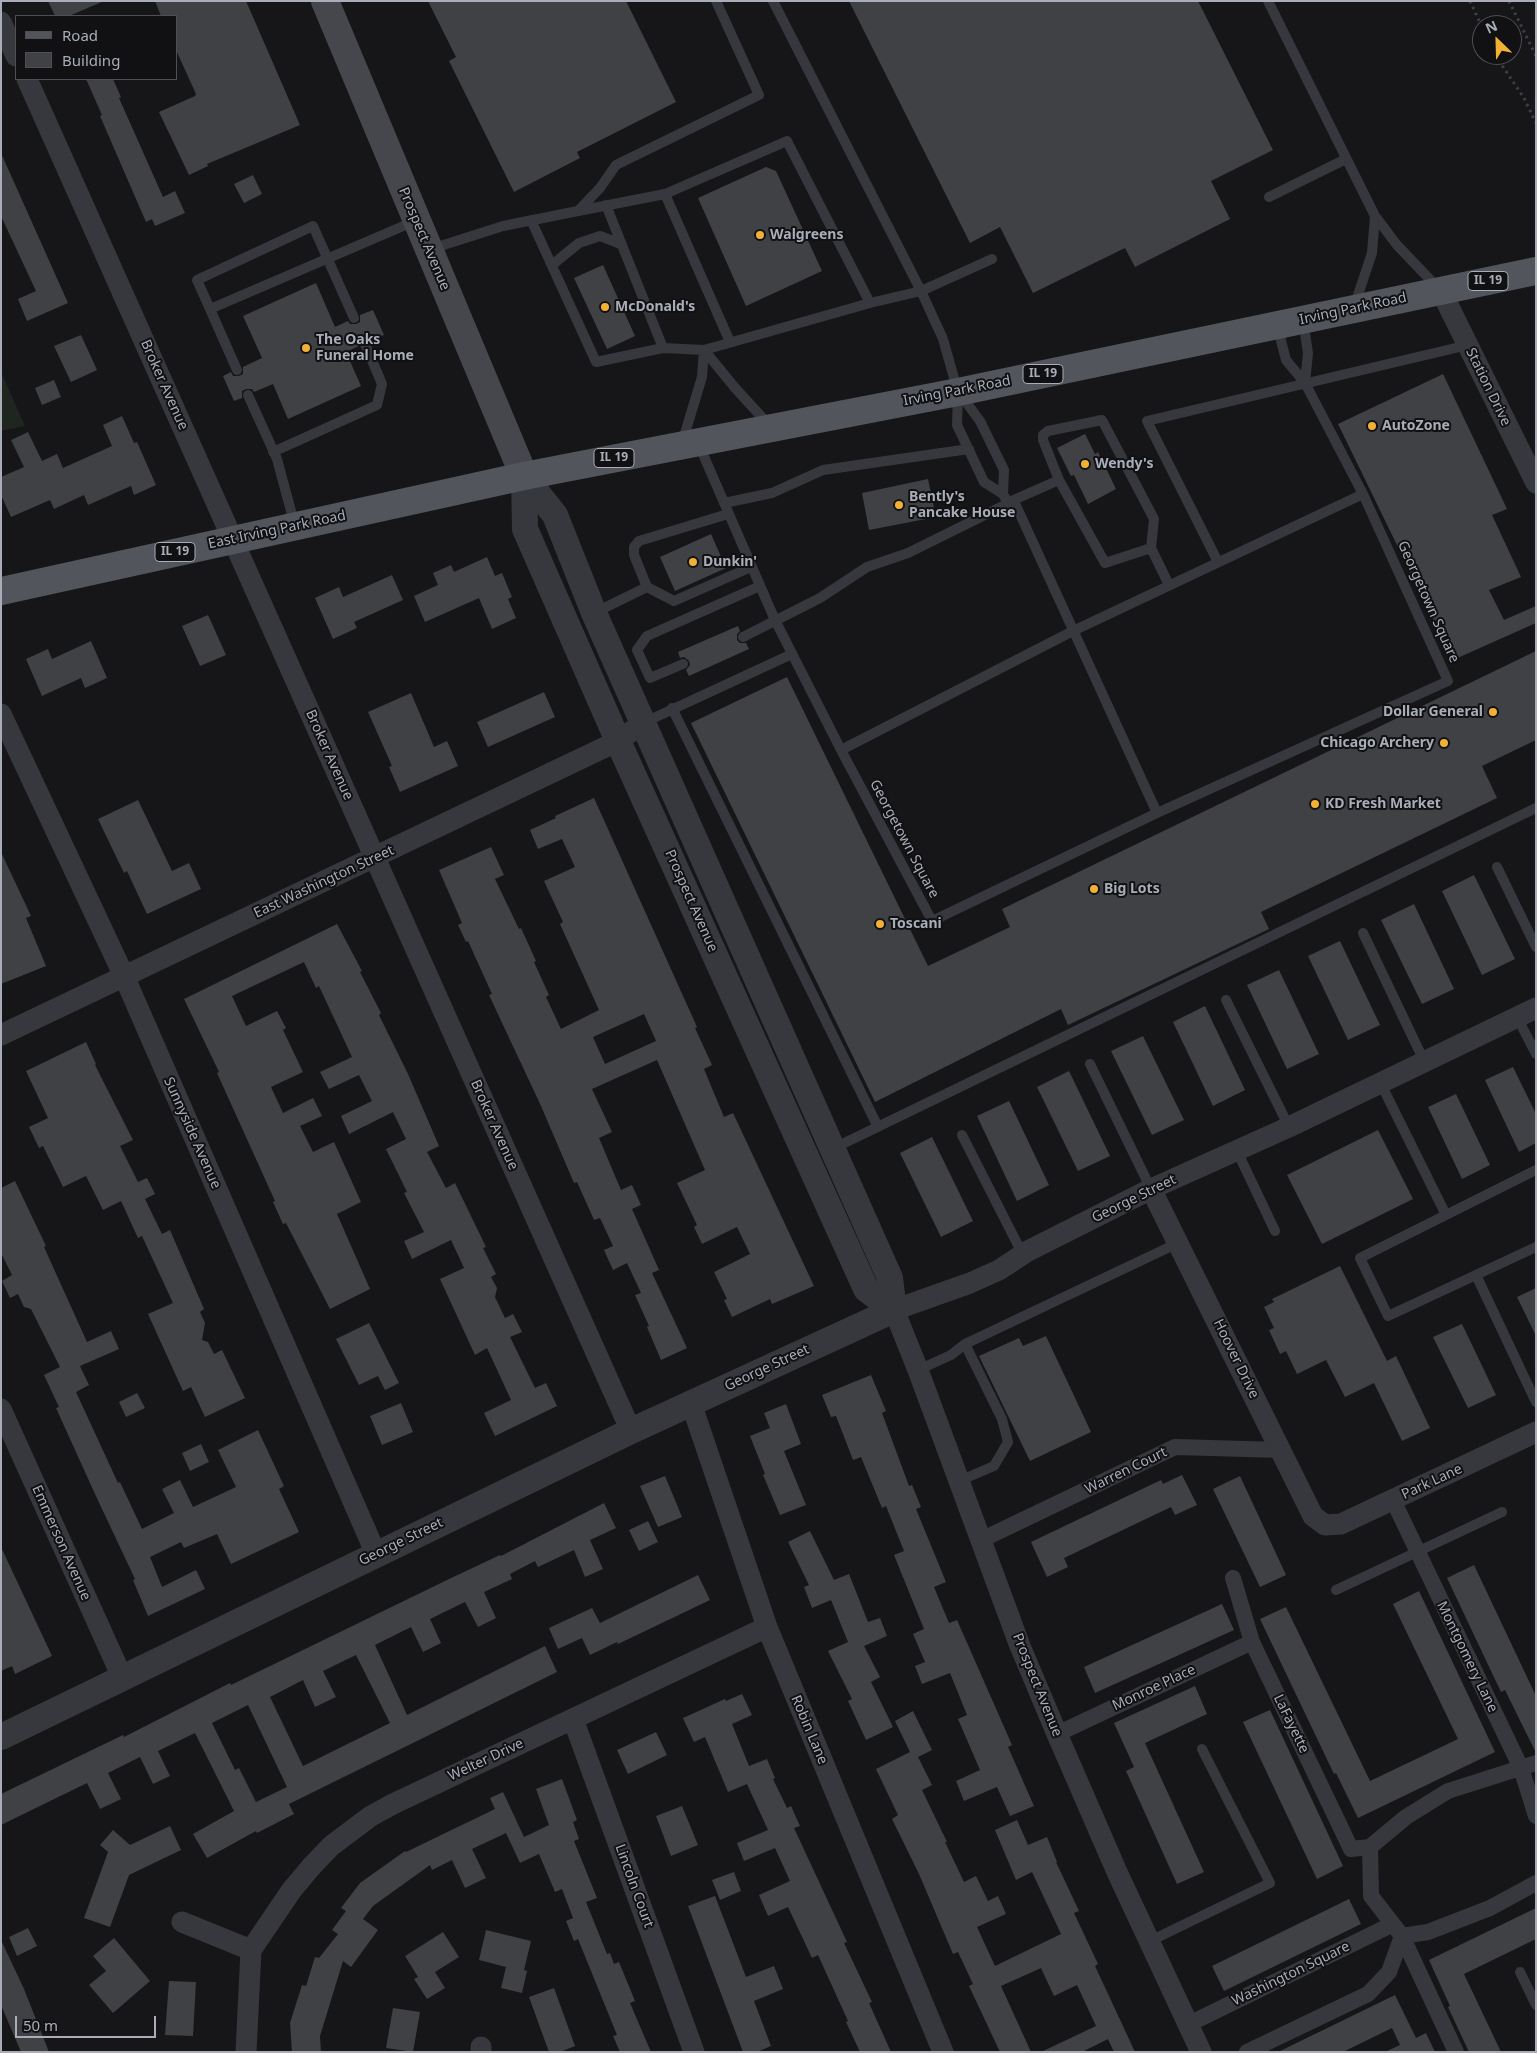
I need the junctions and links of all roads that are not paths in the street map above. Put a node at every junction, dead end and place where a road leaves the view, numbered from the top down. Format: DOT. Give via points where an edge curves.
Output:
graph roads {
  1 [pos="325,1"];
  2 [pos="716,1"];
  3 [pos="773,1"];
  4 [pos="1268,1"];
  5 [pos="1,22"];
  6 [pos="15,54"];
  7 [pos="27,80"];
  8 [pos="1346,159"];
  9 [pos="666,194"];
  10 [pos="1269,197"];
  11 [pos="606,205"];
  12 [pos="578,210"];
  13 [pos="1375,216"];
  14 [pos="416,220"];
  15 [pos="531,220"];
  16 [pos="621,244"];
  17 [pos="429,250"];
  18 [pos="328,258"];
  19 [pos="992,259"];
  20 [pos="552,266"];
  21 [pos="1536,271"];
  22 [pos="921,291"];
  23 [pos="1441,291"];
  24 [pos="870,303"];
  25 [pos="210,309"];
  26 [pos="1353,309"];
  27 [pos="354,318"];
  28 [pos="1290,322"];
  29 [pos="730,342"];
  30 [pos="365,344"];
  31 [pos="1468,345"];
  32 [pos="663,348"];
  33 [pos="704,350"];
  34 [pos="237,370"];
  35 [pos="1304,383"];
  36 [pos="958,392"];
  37 [pos="248,395"];
  38 [pos="771,427"];
  39 [pos="690,443"];
  40 [pos="968,449"];
  41 [pos="273,452"];
  42 [pos="524,476"];
  43 [pos="1059,480"];
  44 [pos="1536,483"];
  45 [pos="1364,494"];
  46 [pos="1008,499"];
  47 [pos="724,504"];
  48 [pos="728,514"];
  49 [pos="295,526"];
  50 [pos="234,539"];
  51 [pos="1150,548"];
  52 [pos="1218,562"];
  53 [pos="751,567"];
  54 [pos="1169,585"];
  55 [pos="760,586"];
  56 [pos="647,587"];
  57 [pos="1,591"];
  58 [pos="594,613"];
  59 [pos="774,620"];
  60 [pos="1073,631"];
  61 [pos="743,637"];
  62 [pos="792,654"];
  63 [pos="683,664"];
  64 [pos="672,708"];
  65 [pos="1,714"];
  66 [pos="643,723"];
  67 [pos="618,741"];
  68 [pos="841,750"];
  69 [pos="1536,808"];
  70 [pos="1157,813"];
  71 [pos="375,858"];
  72 [pos="1497,868"];
  73 [pos="1363,933"];
  74 [pos="1536,947"];
  75 [pos="124,976"];
  76 [pos="1226,1000"];
  77 [pos="1526,1013"];
  78 [pos="1,1035"];
  79 [pos="1536,1054"];
  80 [pos="1425,1062"];
  81 [pos="1090,1064"];
  82 [pos="1381,1084"];
  83 [pos="878,1127"];
  84 [pos="1289,1127"];
  85 [pos="962,1135"];
  86 [pos="832,1149"];
  87 [pos="1237,1151"];
  88 [pos="1536,1170"];
  89 [pos="1151,1189"];
  90 [pos="1446,1215"];
  91 [pos="1275,1231"];
  92 [pos="1178,1243"];
  93 [pos="1536,1247"];
  94 [pos="1023,1255"];
  95 [pos="1476,1275"];
  96 [pos="894,1310"];
  97 [pos="965,1344"];
  98 [pos="918,1370"];
  99 [pos="1536,1402"];
  100 [pos="691,1403"];
  101 [pos="1,1409"];
  102 [pos="631,1431"];
  103 [pos="1536,1432"];
  104 [pos="1281,1450"];
  105 [pos="959,1481"];
  106 [pos="1393,1500"];
  107 [pos="1502,1512"];
  108 [pos="1325,1525"];
  109 [pos="981,1540"];
  110 [pos="1417,1552"];
  111 [pos="376,1554"];
  112 [pos="1233,1578"];
  113 [pos="1336,1590"];
  114 [pos="767,1627"];
  115 [pos="1252,1642"];
  116 [pos="122,1677"];
  117 [pos="573,1719"];
  118 [pos="1057,1734"];
  119 [pos="1,1736"];
  120 [pos="1202,1749"];
  121 [pos="1528,1766"];
  122 [pos="1536,1816"];
  123 [pos="1370,1847"];
  124 [pos="1536,1882"];
  125 [pos="182,1922"];
  126 [pos="1397,1930"];
  127 [pos="1150,1940"];
  128 [pos="251,1950"];
  129 [pos="1520,1972"];
  130 [pos="1536,2005"];
  131 [pos="1189,2024"];
  132 [pos="246,2052"];
  133 [pos="694,2052"];
  134 [pos="943,2052"];
  135 [pos="1201,2052"];
  136 [pos="1247,2052"];
  137 [pos="1456,2052"];
  1 -- 14 [label="main road, Prospect Avenue"];
  2 -- 12 [label="lane" via="759,95 616,165 600,188"];
  3 -- 22 [label="lane"];
  4 -- 8 [label="lane"];
  5 -- 6 [label="street"];
  7 -- 50 [label="street, Broker Avenue"];
  8 -- 10 [label="lane"];
  8 -- 13 [label="lane"];
  9 -- 11 [label="lane"];
  9 -- 24 [label="lane" via="787,141"];
  9 -- 29 [label="lane"];
  11 -- 12 [label="lane"];
  11 -- 16 [label="lane"];
  12 -- 15 [label="lane"];
  13 -- 23 [label="lane" via="1397,245"];
  13 -- 26 [label="lane" via="1372,253"];
  14 -- 17 [label="main road, Prospect Avenue"];
  14 -- 18 [label="lane"];
  15 -- 17 [label="lane"];
  15 -- 20 [label="lane"];
  16 -- 20 [label="lane" via="600,236 579,243"];
  16 -- 32 [label="lane"];
  17 -- 42 [label="main road, Prospect Avenue"];
  18 -- 25 [label="lane"];
  18 -- 25 [label="lane" via="313,226 197,280"];
  18 -- 27 [label="lane"];
  19 -- 22 [label="lane"];
  20 -- 32 [label="lane" via="596,362"];
  21 -- 23 [label="main road, Irving Park Road / IL 19"];
  22 -- 24 [label="lane"];
  22 -- 36 [label="lane" via="943,339"];
  23 -- 26 [label="main road, Irving Park Road / IL 19"];
  23 -- 31 [label="street, Station Drive"];
  24 -- 29 [label="lane"];
  25 -- 34 [label="lane"];
  26 -- 28 [label="main road, Irving Park Road / IL 19"];
  28 -- 35 [label="lane" via="1308,353"];
  28 -- 35 [label="lane, Georgetown Square" via="1286,360"];
  28 -- 36 [label="main road, Irving Park Road / IL 19"];
  29 -- 33 [label="lane"];
  30 -- 41 [label="lane" via="382,384 377,405"];
  31 -- 35 [label="lane"];
  31 -- 44 [label="street, Station Drive"];
  32 -- 33 [label="lane"];
  33 -- 38 [label="lane"];
  33 -- 39 [label="lane"];
  35 -- 45 [label="lane, Georgetown Square"];
  35 -- 52 [label="lane" via="1147,421"];
  36 -- 38 [label="main road, Irving Park Road / IL 19"];
  36 -- 40 [label="lane" via="957,426"];
  36 -- 46 [label="lane" via="980,421 1004,470"];
  37 -- 41 [label="lane"];
  38 -- 39 [label="main road, Irving Park Road / IL 19"];
  39 -- 42 [label="main road, Irving Park Road / IL 19"];
  39 -- 47 [label="lane, Georgetown Square"];
  40 -- 46 [label="lane" via="984,482"];
  40 -- 47 [label="lane" via="823,470 772,492"];
  41 -- 49 [label="lane"];
  42 -- 49 [label="main road, East Irving Park Road / IL 19"];
  42 -- 58 [label="street, Prospect Avenue" via="554,515"];
  42 -- 67 [label="street, Prospect Avenue" via="525,529"];
  43 -- 46 [label="lane"];
  43 -- 51 [label="lane" via="1106,563"];
  43 -- 51 [label="lane" via="1043,435 1048,430 1102,420 1154,519"];
  45 -- 52 [label="lane"];
  45 -- 70 [label="lane, Georgetown Square" via="1448,681"];
  46 -- 59 [label="lane" via="908,553 867,567 820,598"];
  46 -- 60 [label="lane"];
  47 -- 48 [label="lane, Georgetown Square"];
  48 -- 53 [label="lane, Georgetown Square"];
  48 -- 56 [label="lane" via="639,541 634,547 634,555"];
  49 -- 50 [label="main road, East Irving Park Road / IL 19"];
  50 -- 57 [label="main road, East Irving Park Road / IL 19"];
  50 -- 71 [label="street, Broker Avenue"];
  51 -- 54 [label="lane"];
  52 -- 54 [label="lane"];
  53 -- 55 [label="lane, Georgetown Square"];
  53 -- 56 [label="lane" via="674,601"];
  54 -- 60 [label="lane"];
  55 -- 59 [label="lane, Georgetown Square"];
  55 -- 63 [label="lane" via="647,636 638,650 650,678"];
  56 -- 58 [label="lane"];
  58 -- 66 [label="street, Prospect Avenue"];
  59 -- 61 [label="lane"];
  59 -- 62 [label="lane, Georgetown Square"];
  60 -- 68 [label="lane"];
  60 -- 70 [label="lane"];
  62 -- 64 [label="lane"];
  62 -- 68 [label="lane, Georgetown Square"];
  64 -- 66 [label="lane"];
  64 -- 83 [label="lane"];
  65 -- 75 [label="street, Sunnyside Avenue"];
  66 -- 67 [label="street, East Washington Street"];
  66 -- 86 [label="street, Prospect Avenue"];
  67 -- 71 [label="street, East Washington Street"];
  67 -- 96 [label="street, Prospect Avenue" via="866,1289"];
  68 -- 70 [label="lane, Georgetown Square" via="932,921"];
  69 -- 83 [label="lane"];
  71 -- 75 [label="street, East Washington Street"];
  71 -- 102 [label="street, Broker Avenue"];
  72 -- 74 [label="lane"];
  73 -- 80 [label="lane"];
  75 -- 78 [label="street, East Washington Street"];
  75 -- 111 [label="street, Sunnyside Avenue"];
  76 -- 84 [label="lane"];
  77 -- 79 [label="lane"];
  77 -- 80 [label="street, George Street"];
  80 -- 82 [label="street, George Street"];
  81 -- 89 [label="lane"];
  82 -- 84 [label="street, George Street"];
  82 -- 90 [label="lane"];
  83 -- 86 [label="lane"];
  84 -- 87 [label="street, George Street"];
  85 -- 94 [label="lane"];
  86 -- 96 [label="street, Prospect Avenue" via="890,1278"];
  87 -- 89 [label="street, George Street"];
  87 -- 91 [label="lane"];
  88 -- 90 [label="lane"];
  89 -- 92 [label="street, Hoover Drive"];
  89 -- 94 [label="street, George Street"];
  90 -- 95 [label="lane" via="1360,1258 1388,1316"];
  92 -- 97 [label="lane"];
  92 -- 104 [label="street, Hoover Drive"];
  93 -- 95 [label="lane"];
  94 -- 96 [label="street, George Street" via="970,1283"];
  95 -- 99 [label="lane"];
  96 -- 98 [label="street, Prospect Avenue"];
  96 -- 100 [label="street, George Street"];
  97 -- 98 [label="lane" via="951,1355"];
  97 -- 105 [label="lane" via="1002,1419 1008,1442 994,1466"];
  98 -- 105 [label="street, Prospect Avenue"];
  100 -- 102 [label="street, George Street"];
  100 -- 114 [label="street, Robin Lane"];
  101 -- 116 [label="street, Emmerson Avenue"];
  102 -- 111 [label="street, George Street"];
  103 -- 106 [label="street, Park Lane"];
  104 -- 108 [label="street, Hoover Drive" via="1313,1516"];
  104 -- 109 [label="street, Warren Court" via="1176,1448"];
  105 -- 109 [label="street, Prospect Avenue"];
  106 -- 108 [label="street, Park Lane" via="1340,1524"];
  106 -- 110 [label="street, Montgomery Lane"];
  107 -- 110 [label="lane"];
  109 -- 118 [label="street, Prospect Avenue"];
  110 -- 113 [label="lane"];
  110 -- 121 [label="street, Montgomery Lane"];
  111 -- 116 [label="street, George Street"];
  112 -- 115 [label="street, LaFayette"];
  114 -- 117 [label="street, Welter Drive"];
  114 -- 134 [label="street, Robin Lane"];
  115 -- 118 [label="street, Monroe Place"];
  115 -- 123 [label="street, LaFayette" via="1351,1849"];
  116 -- 119 [label="street, George Street"];
  117 -- 128 [label="street, Welter Drive" via="393,1804 351,1829 331,1846 291,1891"];
  117 -- 133 [label="street, Lincoln Court"];
  118 -- 127 [label="street, Prospect Avenue"];
  120 -- 127 [label="lane" via="1270,1883"];
  121 -- 122 [label="street, Montgomery Lane"];
  121 -- 123 [label="street" via="1448,1791 1406,1817"];
  123 -- 126 [label="street" via="1371,1896"];
  124 -- 126 [label="street, Washington Square" via="1490,1908 1428,1932"];
  125 -- 128 [label="street"];
  126 -- 131 [label="street, Washington Square"];
  126 -- 136 [label="street" via="1389,1972 1368,1994"];
  126 -- 137 [label="street"];
  127 -- 131 [label="street, Prospect Avenue"];
  128 -- 132 [label="street"];
  129 -- 130 [label="lane"];
  131 -- 135 [label="street, Prospect Avenue"];
}
